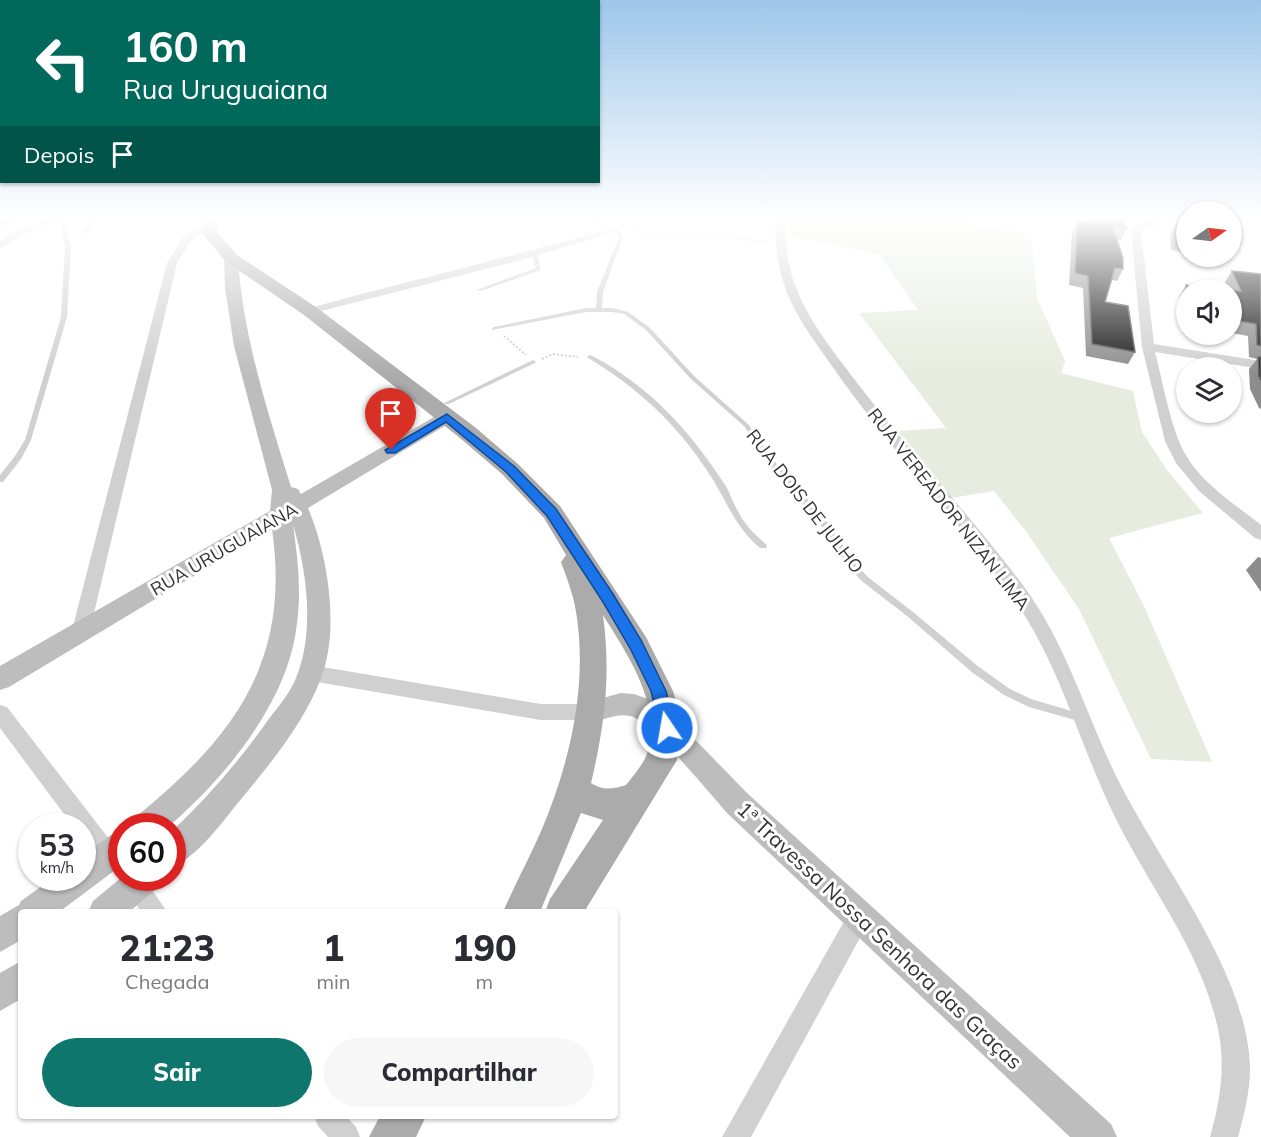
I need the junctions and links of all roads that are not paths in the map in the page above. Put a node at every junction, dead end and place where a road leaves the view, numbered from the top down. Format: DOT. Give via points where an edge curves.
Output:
graph roads {
  1 [pos="67,270"];
  2 [pos="170,270"];
  3 [pos="232,270"];
  4 [pos="249,270"];
  5 [pos="466,270"];
  6 [pos="538,270"];
  7 [pos="609,270"];
  8 [pos="787,270"];
  9 [pos="1140,270"];
  10 [pos="479,290"];
  11 [pos="599,309"];
  12 [pos="310,311"];
  13 [pos="494,329"];
  14 [pos="1148,347"];
  15 [pos="590,357"];
  16 [pos="533,362"];
  17 [pos="1261,365"];
  18 [pos="447,410"];
  19 [pos="0,480"];
  20 [pos="287,504"];
  21 [pos="552,512"];
  22 [pos="1261,534"];
  23 [pos="763,546"];
  24 [pos="81,630"];
  25 [pos="311,673"];
  26 [pos="0,679"];
  27 [pos="590,712"];
  28 [pos="0,713"];
  29 [pos="1083,719"];
  30 [pos="667,728"];
  31 [pos="573,789"];
  32 [pos="636,798"];
  33 [pos="161,813"];
  34 [pos="186,839"];
  35 [pos="108,843"];
  36 [pos="61,891"];
  37 [pos="129,891"];
  38 [pos="144,891"];
  39 [pos="36,909"];
  40 [pos="108,909"];
  41 [pos="154,909"];
  42 [pos="523,909"];
  43 [pos="565,909"];
  44 [pos="859,917"];
  45 [pos="18,922"];
  46 [pos="0,936"];
  47 [pos="18,980"];
  48 [pos="0,994"];
  49 [pos="331,1119"];
  50 [pos="403,1119"];
  51 [pos="346,1137"];
  52 [pos="391,1137"];
  53 [pos="736,1137"];
  54 [pos="1098,1137"];
  55 [pos="1224,1137"];
  1 -- 19 [label="lane" via="64,317 35,421 18,457"];
  2 -- 24 [label="street"];
  3 -- 20 [label="main road" via="249,376"];
  4 -- 12 [label="main road"];
  5 -- 12 [label="street"];
  6 -- 10 [label="lane"];
  7 -- 11 [label="lane" via="600,292"];
  8 -- 29 [label="street, RUA VEREADOR NIZAN LIMA" via="794,297 813,331 865,404 1020,594 1059,664"];
  9 -- 14 [label="street"];
  11 -- 13 [label="lane"];
  11 -- 29 [label="lane, RUA DOIS DE JULHO" via="622,311 648,329 693,378 747,426 773,465 866,580 1007,692 1029,703"];
  12 -- 18 [label="main road"];
  14 -- 17 [label="street"];
  14 -- 22 [label="street" via="1164,416 1181,460 1203,487"];
  15 -- 23 [label="lane" via="652,398 690,440 724,488 739,522"];
  16 -- 18 [label="lane"];
  18 -- 20 [label="main road, RUA URUGUAIANA"];
  18 -- 21 [label="main road"];
  20 -- 24 [label="main road, RUA URUGUAIANA"];
  20 -- 25 [label="main road" via="306,530 318,594"];
  20 -- 33 [label="main road" via="285,639 273,672 258,703 211,766"];
  21 -- 27 [label="main road" via="580,576 590,619 596,670"];
  21 -- 30 [label="main road" via="636,645 658,691"];
  24 -- 26 [label="main road, RUA URUGUAIANA"];
  25 -- 27 [label="street" via="541,712"];
  25 -- 34 [label="main road" via="294,705 246,774"];
  27 -- 30 [label="main road" via="625,704 640,707"];
  27 -- 31 [label="main road"];
  28 -- 35 [label="street"];
  29 -- 55 [label="street, RUA VEREADOR NIZAN LIMA" via="1109,785 1197,943 1222,997 1235,1050 1235,1096"];
  30 -- 32 [label="main road" via="661,760"];
  30 -- 44 [label="main road, 1ª Travessa Nossa Senhora das Graças" via="738,804"];
  31 -- 32 [label="main road" via="590,803 602,805"];
  31 -- 42 [label="main road" via="546,864"];
  32 -- 43 [label="main road"];
  36 -- 39 [label="main road"];
  37 -- 40 [label="main road"];
  38 -- 41 [label="street"];
  44 -- 53 [label="street"];
  44 -- 54 [label="main road, 1ª Travessa Nossa Senhora das Graças"];
  45 -- 46 [label="main road"];
  47 -- 48 [label="main road"];
  49 -- 51 [label="street"];
  50 -- 52 [label="main road"];
}
